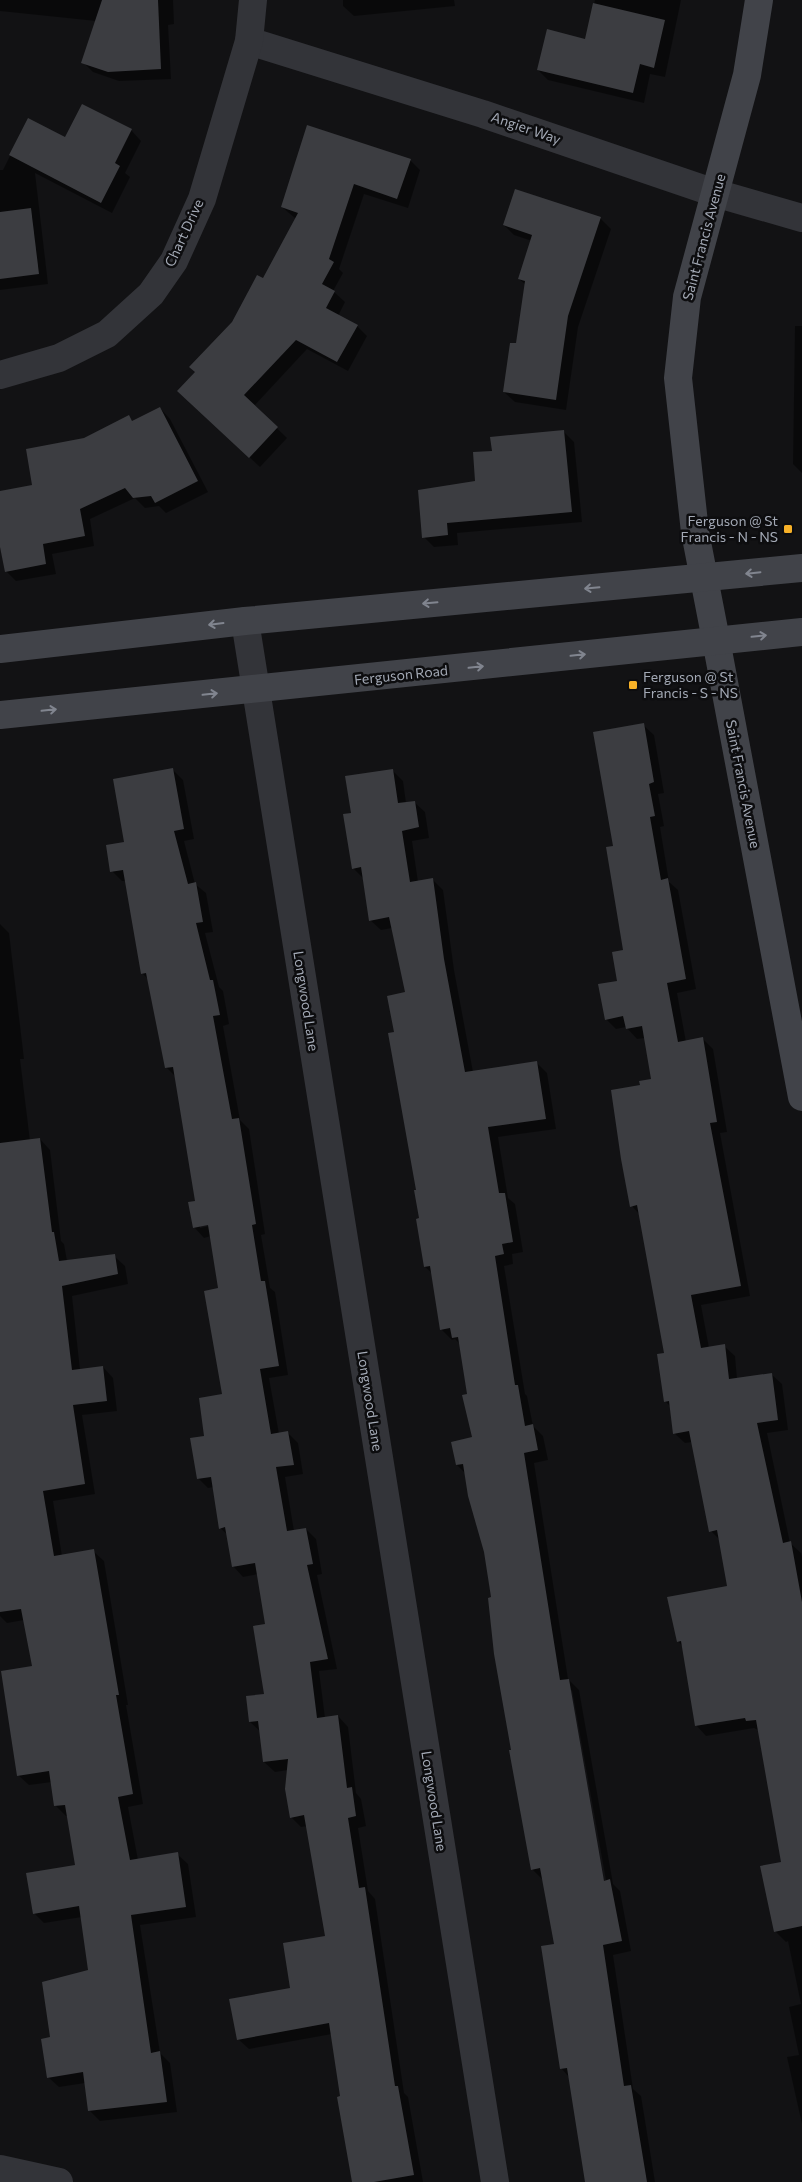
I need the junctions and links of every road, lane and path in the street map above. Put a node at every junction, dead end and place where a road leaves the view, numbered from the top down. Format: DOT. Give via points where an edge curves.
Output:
graph roads {
  1 [pos="253,0"];
  2 [pos="760,0"];
  3 [pos="249,41"];
  4 [pos="715,193"];
  5 [pos="802,218"];
  6 [pos="0,376"];
  7 [pos="802,568"];
  8 [pos="702,578"];
  9 [pos="245,621"];
  10 [pos="802,632"];
  11 [pos="716,640"];
  12 [pos="0,649"];
  13 [pos="256,690"];
  14 [pos="0,715"];
  15 [pos="802,1097"];
  16 [pos="0,2170"];
  17 [pos="59,2182"];
  18 [pos="495,2182"];
  1 -- 3 [label="street, Chart Drive"];
  2 -- 4 [label="main road, Saint Francis Avenue" via="747,75"];
  3 -- 4 [label="street, Angier Way" via="484,114"];
  3 -- 6 [label="street, Chart Drive" via="202,199 174,261 151,294 107,334 59,358"];
  4 -- 5 [label="street, Angier Way"];
  4 -- 8 [label="main road, Saint Francis Avenue" via="687,297 678,378"];
  7 -- 8 [label="main road, one-way"];
  8 -- 9 [label="main road, one-way"];
  8 -- 11 [label="main road, Saint Francis Avenue"];
  9 -- 12 [label="main road, one-way"];
  9 -- 13 [label="street, Longwood Lane"];
  11 -- 10 [label="main road, Ferguson Road, one-way"];
  13 -- 11 [label="main road, Ferguson Road, one-way"];
  11 -- 15 [label="main road, Saint Francis Avenue"];
  14 -- 13 [label="main road, Ferguson Road, one-way"];
  13 -- 18 [label="street, Longwood Lane"];
  16 -- 17 [label="street"];
}
